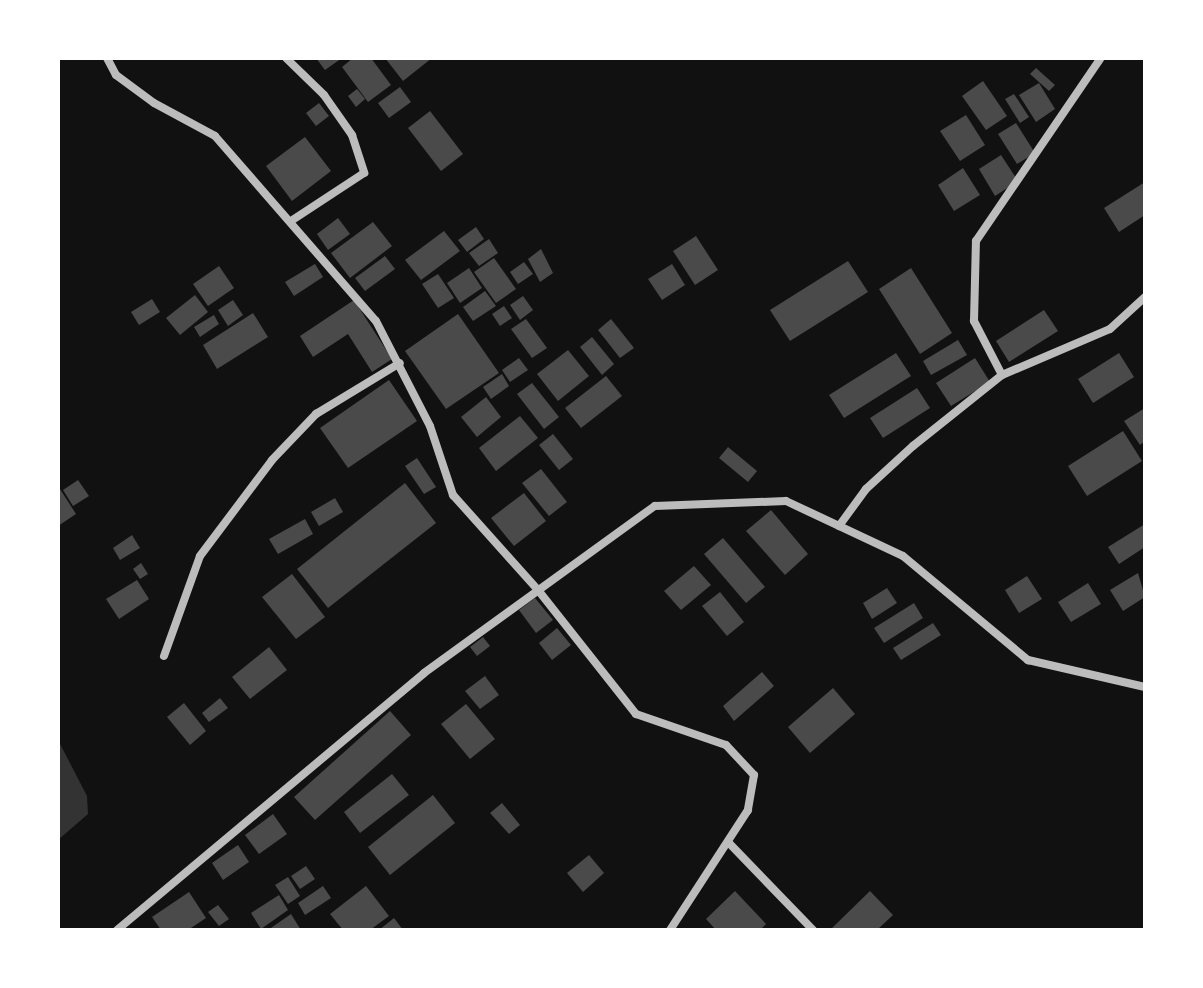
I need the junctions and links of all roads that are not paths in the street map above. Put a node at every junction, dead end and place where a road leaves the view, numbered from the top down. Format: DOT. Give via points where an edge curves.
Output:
graph roads {
  1 [pos="107,58"];
  2 [pos="286,58"];
  3 [pos="1101,58"];
  4 [pos="291,221"];
  5 [pos="1145,297"];
  6 [pos="400,363"];
  7 [pos="1002,375"];
  8 [pos="839,526"];
  9 [pos="538,590"];
  10 [pos="164,656"];
  11 [pos="1145,687"];
  12 [pos="729,843"];
  13 [pos="117,930"];
  14 [pos="670,930"];
  15 [pos="813,930"];
  1 -- 4 [label="street" via="116,75 154,103 215,136"];
  2 -- 4 [label="street" via="324,95 352,135 364,173"];
  3 -- 7 [label="street" via="976,241 974,321"];
  4 -- 6 [label="street" via="376,321"];
  5 -- 7 [label="street" via="1110,329"];
  6 -- 9 [label="street" via="430,426 453,495"];
  6 -- 10 [label="street" via="316,414 272,460 200,556"];
  7 -- 8 [label="street" via="866,489"];
  8 -- 9 [label="street" via="786,501 655,506"];
  8 -- 11 [label="street" via="903,556 1028,660"];
  9 -- 12 [label="street" via="636,714 726,745 754,775 748,810"];
  9 -- 13 [label="street" via="424,673"];
  12 -- 14 [label="street"];
  12 -- 15 [label="street"];
}
